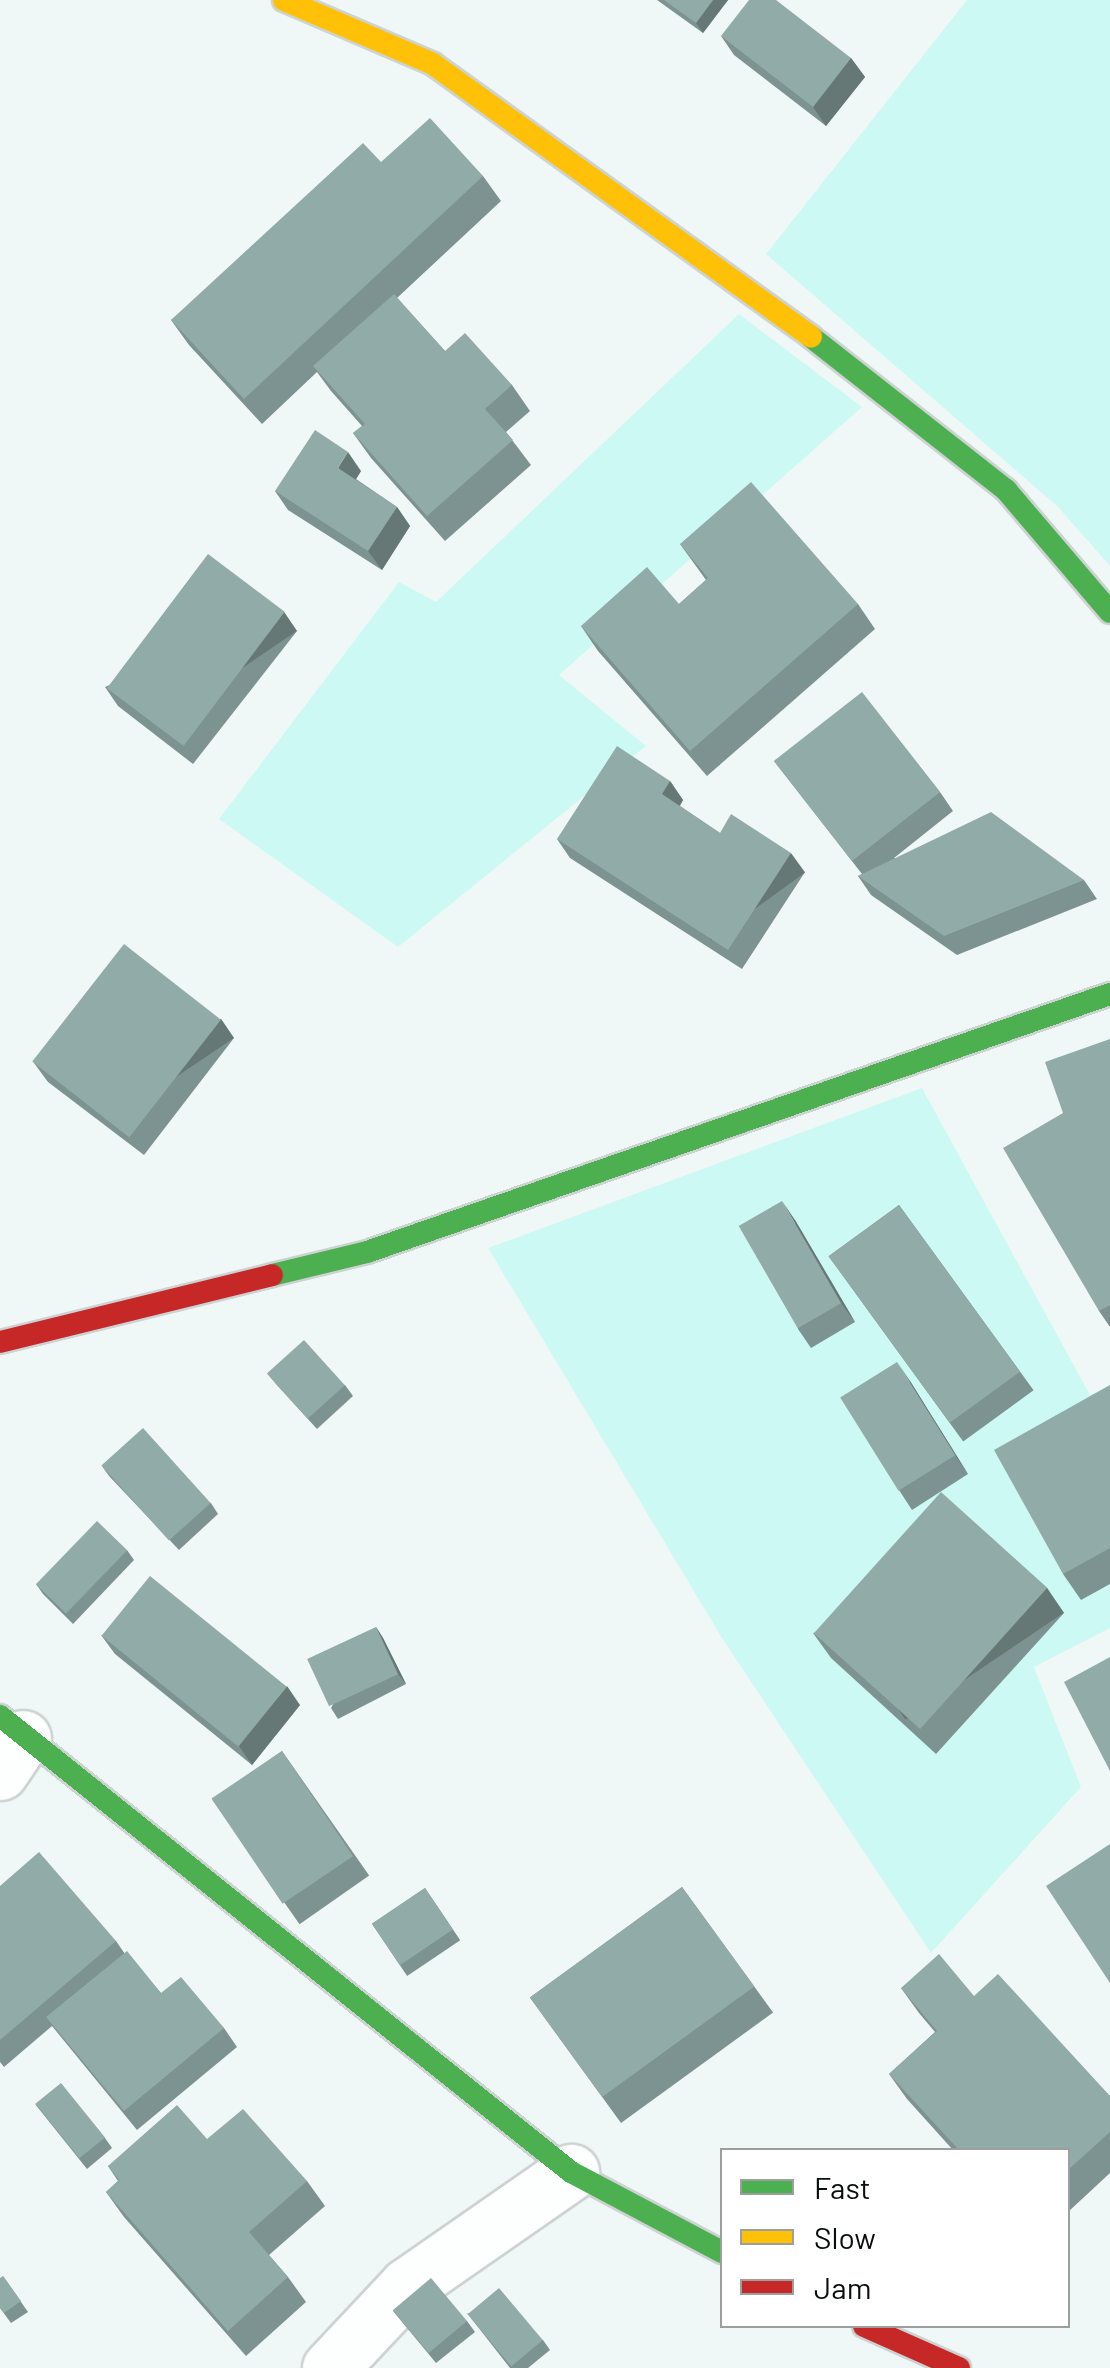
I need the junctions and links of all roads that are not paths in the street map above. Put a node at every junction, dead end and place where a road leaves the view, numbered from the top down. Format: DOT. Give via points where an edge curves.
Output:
graph roads {
  1 [pos="284,0"];
  2 [pos="1110,612"];
  3 [pos="1110,994"];
  4 [pos="0,1342"];
  5 [pos="8,1742"];
  6 [pos="571,2172"];
  7 [pos="720,2251"];
  8 [pos="869,2328"];
  9 [pos="330,2368"];
  10 [pos="959,2368"];
  1 -- 2 [label="street" via="433,64 758,295 1006,490"];
  3 -- 4 [label="street" via="368,1252"];
  5 -- 6 [label="street"];
  6 -- 7 [label="street"];
  6 -- 9 [label="street" via="407,2286"];
  8 -- 10 [label="street"];
}
